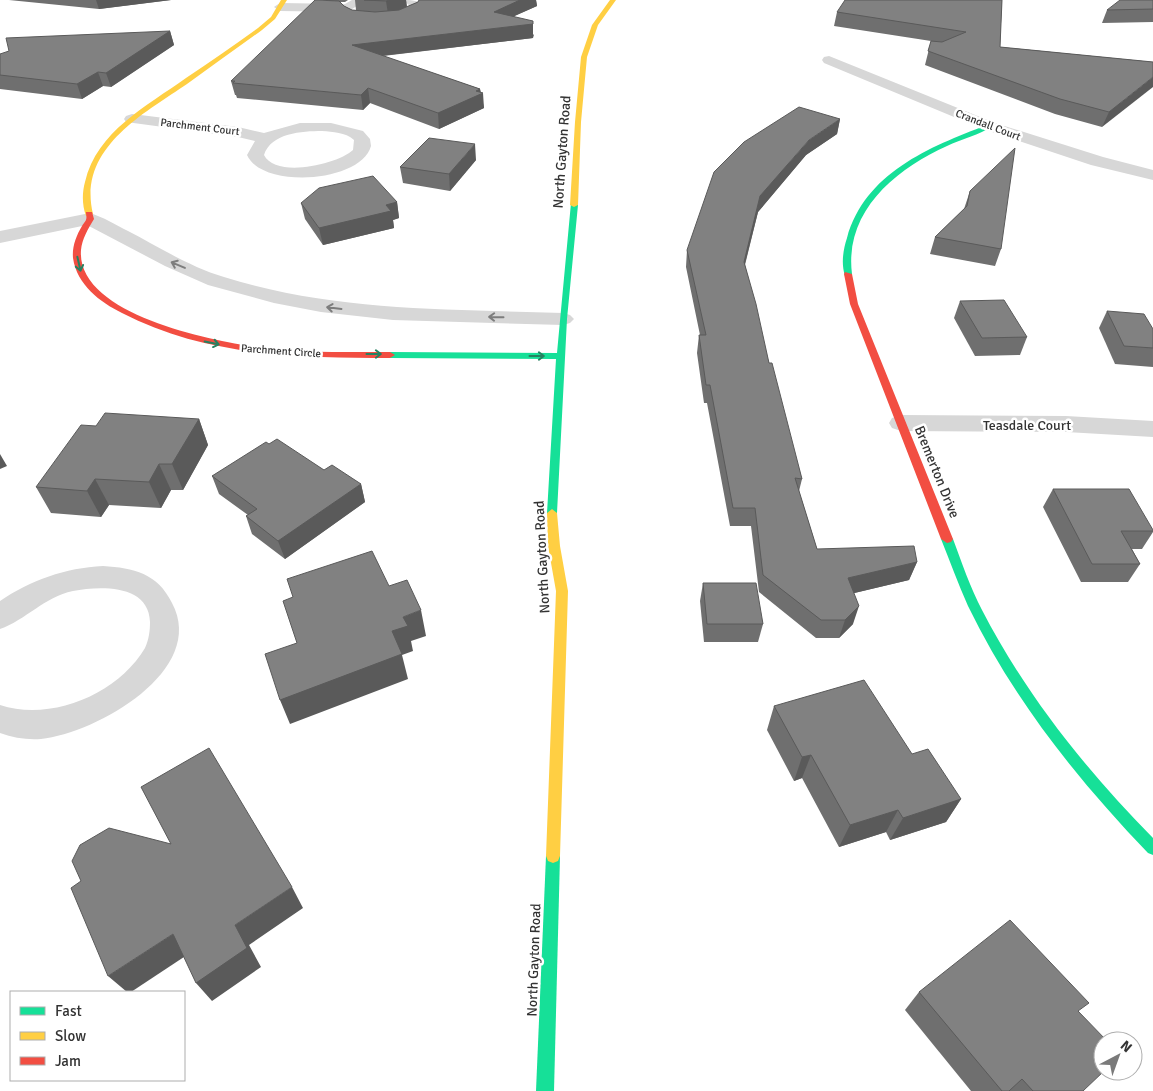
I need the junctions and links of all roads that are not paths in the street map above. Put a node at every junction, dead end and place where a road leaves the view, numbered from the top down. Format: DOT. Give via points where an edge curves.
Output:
graph roads {
  1 [pos="362,0"];
  2 [pos="409,0"];
  3 [pos="613,0"];
  4 [pos="282,4"];
  5 [pos="376,20"];
  6 [pos="829,60"];
  7 [pos="132,119"];
  8 [pos="989,126"];
  9 [pos="267,138"];
  10 [pos="1153,175"];
  11 [pos="90,219"];
  12 [pos="0,237"];
  13 [pos="562,319"];
  14 [pos="561,356"];
  15 [pos="901,422"];
  16 [pos="1153,429"];
  17 [pos="0,617"];
  18 [pos="0,719"];
  19 [pos="1153,848"];
  20 [pos="545,1091"];
  1 -- 4 [label="street" via="350,12"];
  2 -- 5 [label="street" via="417,5 414,12 401,18"];
  3 -- 13 [label="street, North Gayton Road" via="595,25 584,57 577,172"];
  4 -- 7 [label="street" via="260,29"];
  6 -- 8 [label="street, Crandall Court"];
  7 -- 9 [label="street, Parchment Court"];
  7 -- 11 [label="street" via="107,144 93,166 85,203"];
  8 -- 10 [label="street, Crandall Court" via="1097,161"];
  8 -- 15 [label="street, Bremerton Drive" via="933,148 886,178 856,217 848,243 847,270 854,304"];
  9 -- 9 [label="street" via="256,150 259,161 276,170 289,172 332,168 354,158 363,147 359,136 330,126 289,130"];
  11 -- 12 [label="street"];
  13 -- 11 [label="street, one-way" via="393,314 274,298 215,281 180,266"];
  11 -- 14 [label="street, Parchment Circle, one-way" via="79,237 77,253 82,275 91,288 104,300 136,318 174,334 216,344 286,352"];
  13 -- 14 [label="street, North Gayton Road"];
  14 -- 20 [label="street, North Gayton Road" via="552,515 562,591"];
  15 -- 16 [label="street, Teasdale Court" via="1066,424"];
  15 -- 19 [label="street, Bremerton Drive" via="976,611 1005,663 1047,728"];
  17 -- 18 [label="street" via="46,588 72,580 121,578 141,585 155,597 164,613 165,632 158,653 144,674 122,694 96,710 66,721 37,725"];
}
